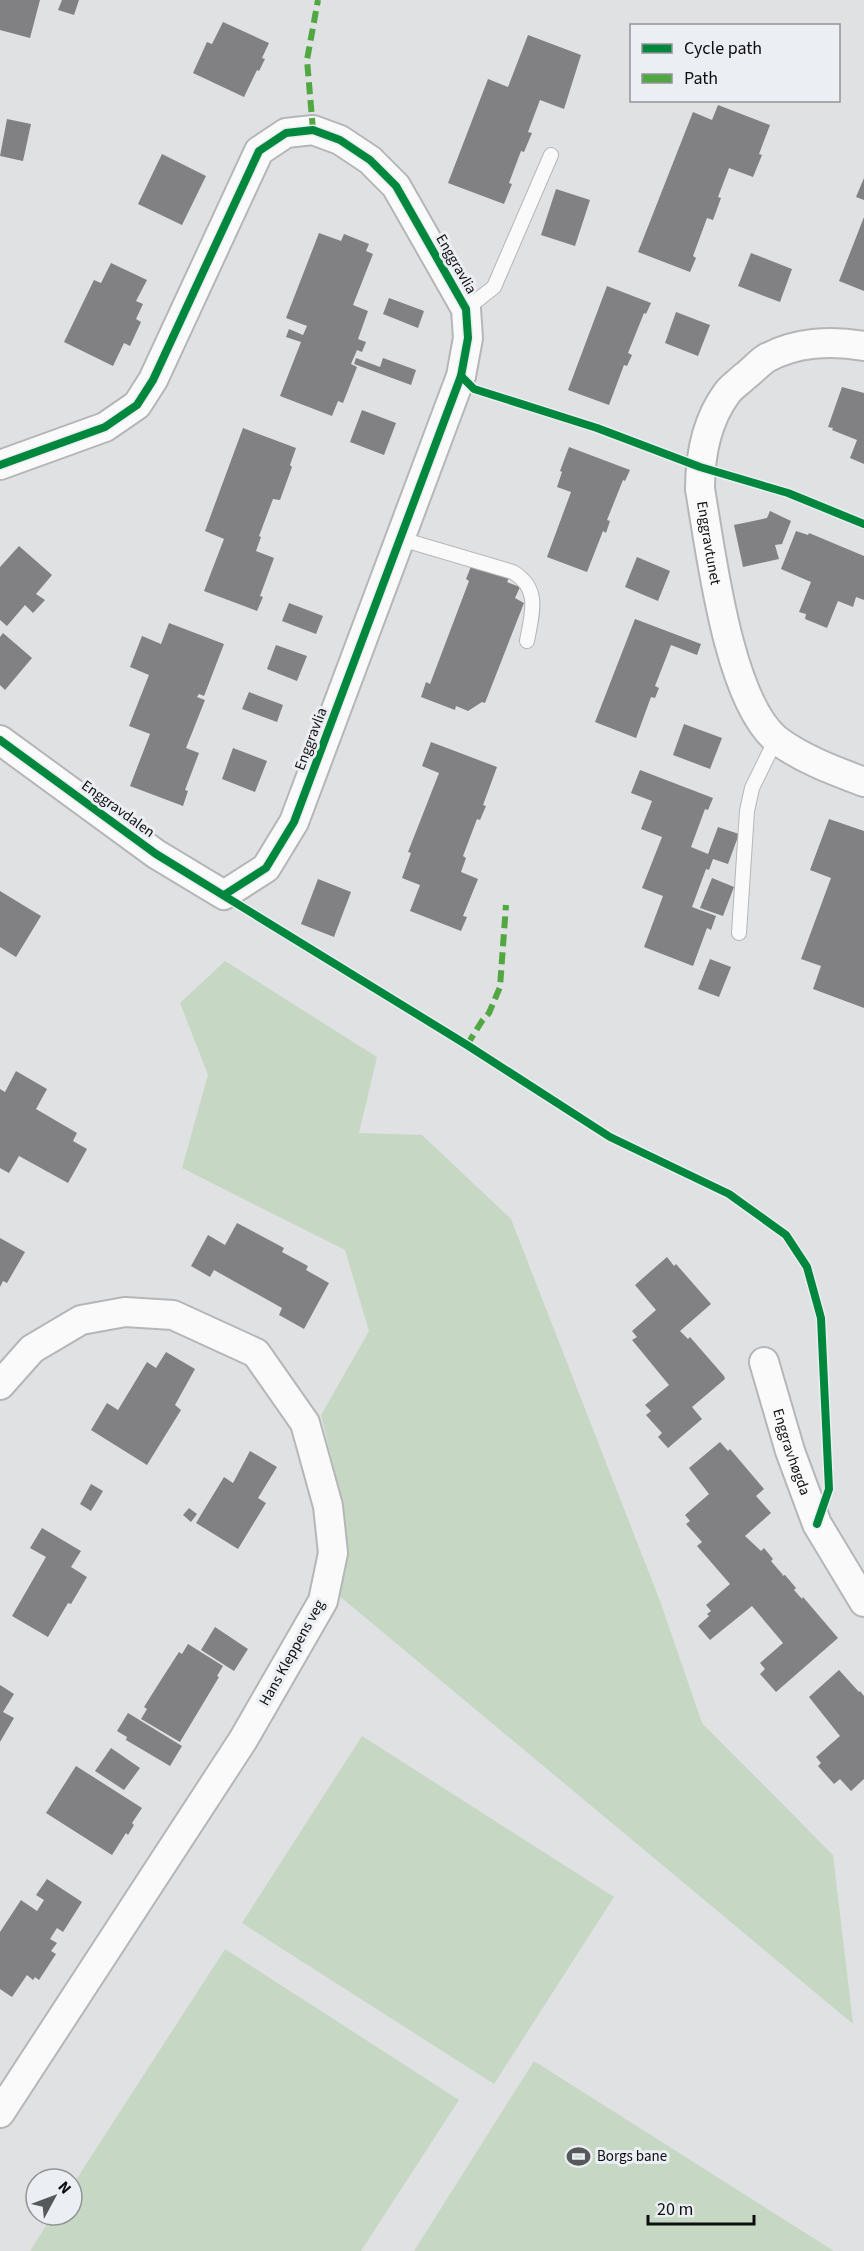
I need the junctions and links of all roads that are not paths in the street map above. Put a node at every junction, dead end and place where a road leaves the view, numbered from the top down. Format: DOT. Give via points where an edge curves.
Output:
graph roads {
  1 [pos="551,155"];
  2 [pos="466,309"];
  3 [pos="864,346"];
  4 [pos="0,465"];
  5 [pos="401,539"];
  6 [pos="527,641"];
  7 [pos="776,739"];
  8 [pos="0,740"];
  9 [pos="864,782"];
  10 [pos="224,895"];
  11 [pos="739,933"];
  12 [pos="764,1362"];
  13 [pos="0,1384"];
  14 [pos="864,1602"];
  15 [pos="0,2113"];
  1 -- 2 [label="lane" via="494,287"];
  2 -- 4 [label="street, Enggravlia" via="396,186 370,160 340,140 313,130 286,134 259,150 153,380 137,405 105,427"];
  2 -- 5 [label="street, Enggravlia" via="468,338 461,376"];
  3 -- 7 [label="street, Enggravtunet" via="822,343 793,348 765,359 727,392 708,428 700,489 728,637 745,693 754,712"];
  5 -- 6 [label="lane" via="519,576 528,585 533,606"];
  5 -- 10 [label="street, Enggravlia" via="294,822 266,868"];
  7 -- 9 [label="street, Enggravtunet"];
  7 -- 11 [label="lane" via="753,788 747,811"];
  8 -- 10 [label="street, Enggravdalen" via="156,854"];
  12 -- 14 [label="street, Enggravhøgda" via="817,1524"];
  13 -- 15 [label="street, Hans Kleppens veg" via="32,1349 81,1320 125,1312 173,1315 255,1353 305,1423 328,1506 333,1553 323,1602 243,1740"];
}
